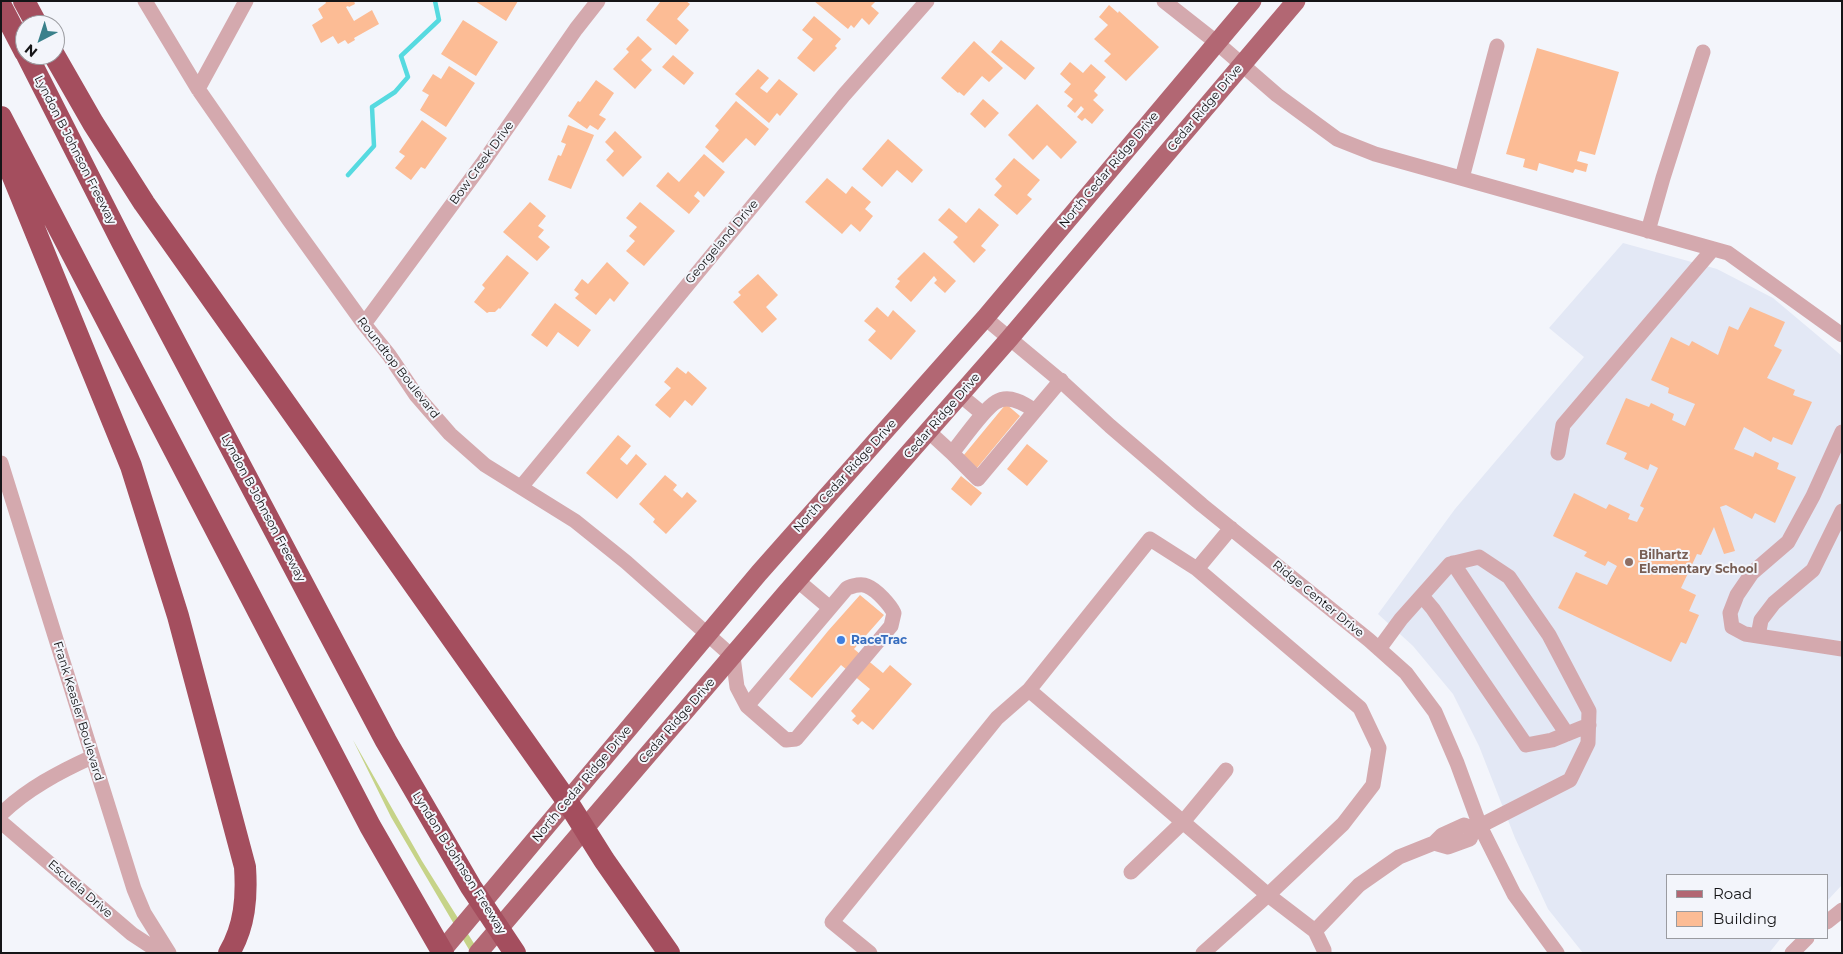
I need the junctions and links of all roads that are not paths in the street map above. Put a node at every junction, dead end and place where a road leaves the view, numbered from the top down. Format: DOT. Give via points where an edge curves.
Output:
graph roads {
  1 [pos="24,1"];
  2 [pos="145,1"];
  3 [pos="246,1"];
  4 [pos="598,1"];
  5 [pos="928,1"];
  6 [pos="1164,1"];
  7 [pos="1252,1"];
  8 [pos="1296,1"];
  9 [pos="1,6"];
  10 [pos="32,15"];
  11 [pos="15,32"];
  12 [pos="1216,42"];
  13 [pos="1497,46"];
  14 [pos="1702,52"];
  15 [pos="32,65"];
  16 [pos="60,65"];
  17 [pos="1242,65"];
  18 [pos="198,88"];
  19 [pos="1,117"];
  20 [pos="1,146"];
  21 [pos="1462,178"];
  22 [pos="1648,231"];
  23 [pos="1713,249"];
  24 [pos="984,318"];
  25 [pos="364,324"];
  26 [pos="1842,335"];
  27 [pos="1009,339"];
  28 [pos="1061,380"];
  29 [pos="960,395"];
  30 [pos="1035,411"];
  31 [pos="984,414"];
  32 [pos="928,431"];
  33 [pos="1842,432"];
  34 [pos="952,453"];
  35 [pos="1558,454"];
  36 [pos="1,463"];
  37 [pos="521,487"];
  38 [pos="1842,511"];
  39 [pos="1231,528"];
  40 [pos="1453,563"];
  41 [pos="1197,569"];
  42 [pos="798,581"];
  43 [pos="1422,596"];
  44 [pos="830,608"];
  45 [pos="708,636"];
  46 [pos="1758,636"];
  47 [pos="1379,649"];
  48 [pos="1842,649"];
  49 [pos="733,657"];
  50 [pos="1029,690"];
  51 [pos="747,706"];
  52 [pos="1588,725"];
  53 [pos="1567,734"];
  54 [pos="92,757"];
  55 [pos="1226,770"];
  56 [pos="567,801"];
  57 [pos="1,814"];
  58 [pos="1,822"];
  59 [pos="1183,822"];
  60 [pos="584,827"];
  61 [pos="1477,827"];
  62 [pos="1131,872"];
  63 [pos="1268,895"];
  64 [pos="1842,910"];
  65 [pos="1828,921"];
  66 [pos="1315,931"];
  67 [pos="1806,939"];
  68 [pos="160,953"];
  69 [pos="169,953"];
  70 [pos="229,953"];
  71 [pos="441,953"];
  72 [pos="478,953"];
  73 [pos="514,953"];
  74 [pos="669,953"];
  75 [pos="870,953"];
  76 [pos="1203,953"];
  77 [pos="1324,953"];
  78 [pos="1557,953"];
  79 [pos="1792,953"];
  1 -- 10 [label="highway"];
  2 -- 18 [label="street, Roundtop Boulevard"];
  3 -- 18 [label="street"];
  4 -- 25 [label="street, Bow Creek Drive"];
  5 -- 37 [label="street, Georgeland Drive" via="844,95"];
  6 -- 12 [label="street"];
  7 -- 12 [label="main road, North Cedar Ridge Drive"];
  8 -- 17 [label="main road, Cedar Ridge Drive"];
  9 -- 11 [label="highway, Lyndon B Johnson Freeway"];
  12 -- 17 [label="street"];
  12 -- 24 [label="main road, North Cedar Ridge Drive"];
  13 -- 21 [label="street"];
  14 -- 22 [label="street"];
  15 -- 73 [label="highway, Lyndon B Johnson Freeway" via="386,741 471,887"];
  16 -- 56 [label="highway" via="144,203"];
  17 -- 21 [label="street" via="1337,139 1375,154"];
  17 -- 27 [label="main road, Cedar Ridge Drive"];
  18 -- 25 [label="street, Roundtop Boulevard"];
  19 -- 71 [label="highway" via="370,826"];
  20 -- 70 [label="highway" via="130,466 178,616 245,867 247,894 243,919"];
  21 -- 22 [label="street"];
  22 -- 23 [label="street"];
  23 -- 26 [label="street" via="1728,253"];
  23 -- 35 [label="street" via="1563,425"];
  24 -- 27 [label="street, Ridge Center Drive"];
  24 -- 45 [label="main road, North Cedar Ridge Drive" via="766,565"];
  25 -- 37 [label="street, Roundtop Boulevard" via="416,395 450,434 485,465"];
  27 -- 28 [label="street, Ridge Center Drive"];
  27 -- 29 [label="main road, Cedar Ridge Drive"];
  28 -- 30 [label="street"];
  28 -- 39 [label="street, Ridge Center Drive" via="1110,426"];
  29 -- 31 [label="street"];
  29 -- 32 [label="main road, Cedar Ridge Drive"];
  30 -- 31 [label="street" via="1021,401 1008,399 996,401"];
  30 -- 34 [label="street" via="978,479"];
  31 -- 34 [label="street"];
  32 -- 34 [label="street"];
  32 -- 42 [label="main road, Cedar Ridge Drive"];
  33 -- 46 [label="street" via="1788,542 1752,573 1737,594 1730,613 1732,627"];
  36 -- 54 [label="street, Frank Keasler Boulevard"];
  37 -- 45 [label="street, Roundtop Boulevard" via="575,521"];
  38 -- 46 [label="street" via="1812,570 1774,603 1761,620"];
  39 -- 41 [label="street"];
  39 -- 47 [label="street, Ridge Center Drive"];
  40 -- 43 [label="street"];
  40 -- 52 [label="street" via="1479,557 1509,577 1549,635 1589,711"];
  40 -- 53 [label="street"];
  41 -- 50 [label="street" via="1150,539"];
  41 -- 63 [label="street" via="1360,708 1379,748 1373,785 1344,824"];
  42 -- 44 [label="street"];
  42 -- 49 [label="main road, Cedar Ridge Drive"];
  43 -- 47 [label="street"];
  43 -- 53 [label="street" via="1526,745"];
  44 -- 51 [label="street"];
  44 -- 51 [label="street" via="847,588 857,585 867,586 890,605 894,613 890,626 796,740 786,740"];
  45 -- 49 [label="street, Roundtop Boulevard"];
  45 -- 56 [label="main road, North Cedar Ridge Drive"];
  46 -- 48 [label="street"];
  47 -- 61 [label="street, Ridge Center Drive" via="1406,673 1434,712 1457,763"];
  49 -- 51 [label="street" via="737,687"];
  49 -- 60 [label="main road, Cedar Ridge Drive"];
  50 -- 59 [label="street"];
  50 -- 75 [label="street" via="996,718 832,922"];
  52 -- 53 [label="street"];
  52 -- 61 [label="street" via="1588,742 1570,780"];
  54 -- 57 [label="street" via="32,789"];
  54 -- 69 [label="street, Frank Keasler Boulevard" via="134,889 144,913"];
  55 -- 59 [label="street"];
  56 -- 60 [label="highway"];
  56 -- 71 [label="main road, North Cedar Ridge Drive"];
  58 -- 68 [label="street, Escuela Drive" via="132,934"];
  59 -- 62 [label="street"];
  59 -- 63 [label="street"];
  60 -- 72 [label="main road"];
  60 -- 74 [label="highway"];
  61 -- 66 [label="street" via="1470,839 1448,847 1434,843 1399,857 1359,885"];
  61 -- 78 [label="street, Ridge Center Drive" via="1514,894"];
  63 -- 66 [label="street"];
  63 -- 76 [label="street"];
  64 -- 65 [label="street"];
  66 -- 77 [label="street"];
  67 -- 79 [label="street"];
}
